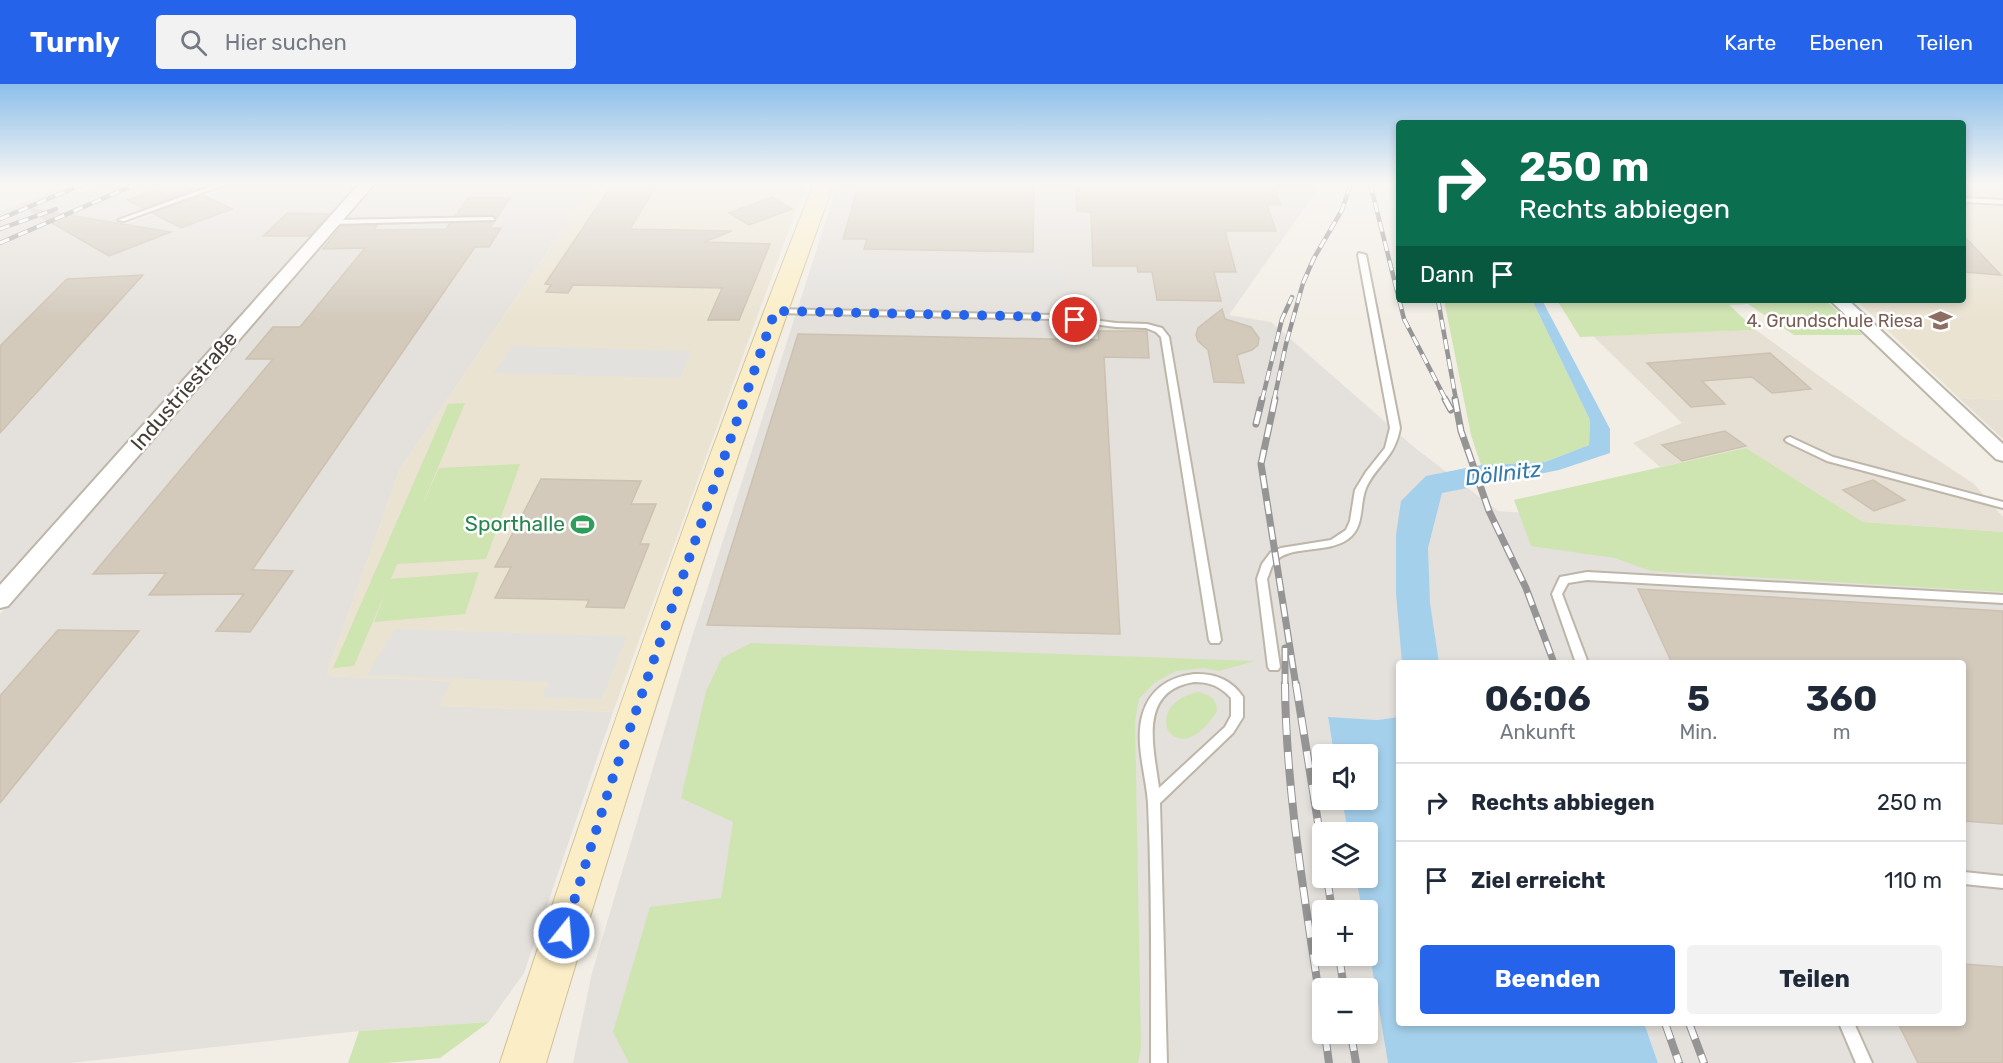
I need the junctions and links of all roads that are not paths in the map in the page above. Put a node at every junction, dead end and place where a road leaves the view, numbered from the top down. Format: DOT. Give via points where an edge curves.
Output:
graph roads {
  1 [pos="328,229"];
  2 [pos="807,229"];
  3 [pos="1362,255"];
  4 [pos="1841,303"];
  5 [pos="775,311"];
  6 [pos="1790,440"];
  7 [pos="2003,455"];
  8 [pos="2003,505"];
  9 [pos="2003,599"];
  10 [pos="0,600"];
  11 [pos="1215,640"];
  12 [pos="1581,660"];
  13 [pos="1274,667"];
  14 [pos="1154,801"];
  15 [pos="1966,878"];
  16 [pos="2003,882"];
  17 [pos="1847,1026"];
  18 [pos="523,1063"];
  19 [pos="1159,1063"];
  20 [pos="1864,1063"];
  1 -- 10 [label="street, Industriestraße"];
  2 -- 5 [label="main road"];
  3 -- 13 [label="lane" via="1395,428 1394,440 1392,448 1364,481 1353,529 1345,537 1334,543 1287,549 1276,554 1264,568 1262,579"];
  4 -- 7 [label="street"];
  5 -- 11 [label="lane" via="1054,317 1159,330 1165,337"];
  5 -- 18 [label="main road" via="604,803"];
  6 -- 8 [label="lane" via="1830,459"];
  9 -- 12 [label="lane" via="1587,576 1564,580 1557,594"];
  14 -- 14 [label="lane" via="1216,743 1237,717 1237,697 1222,683 1187,678 1168,686 1154,701 1147,735"];
  14 -- 19 [label="lane"];
  15 -- 16 [label="lane"];
  17 -- 20 [label="lane"];
}
